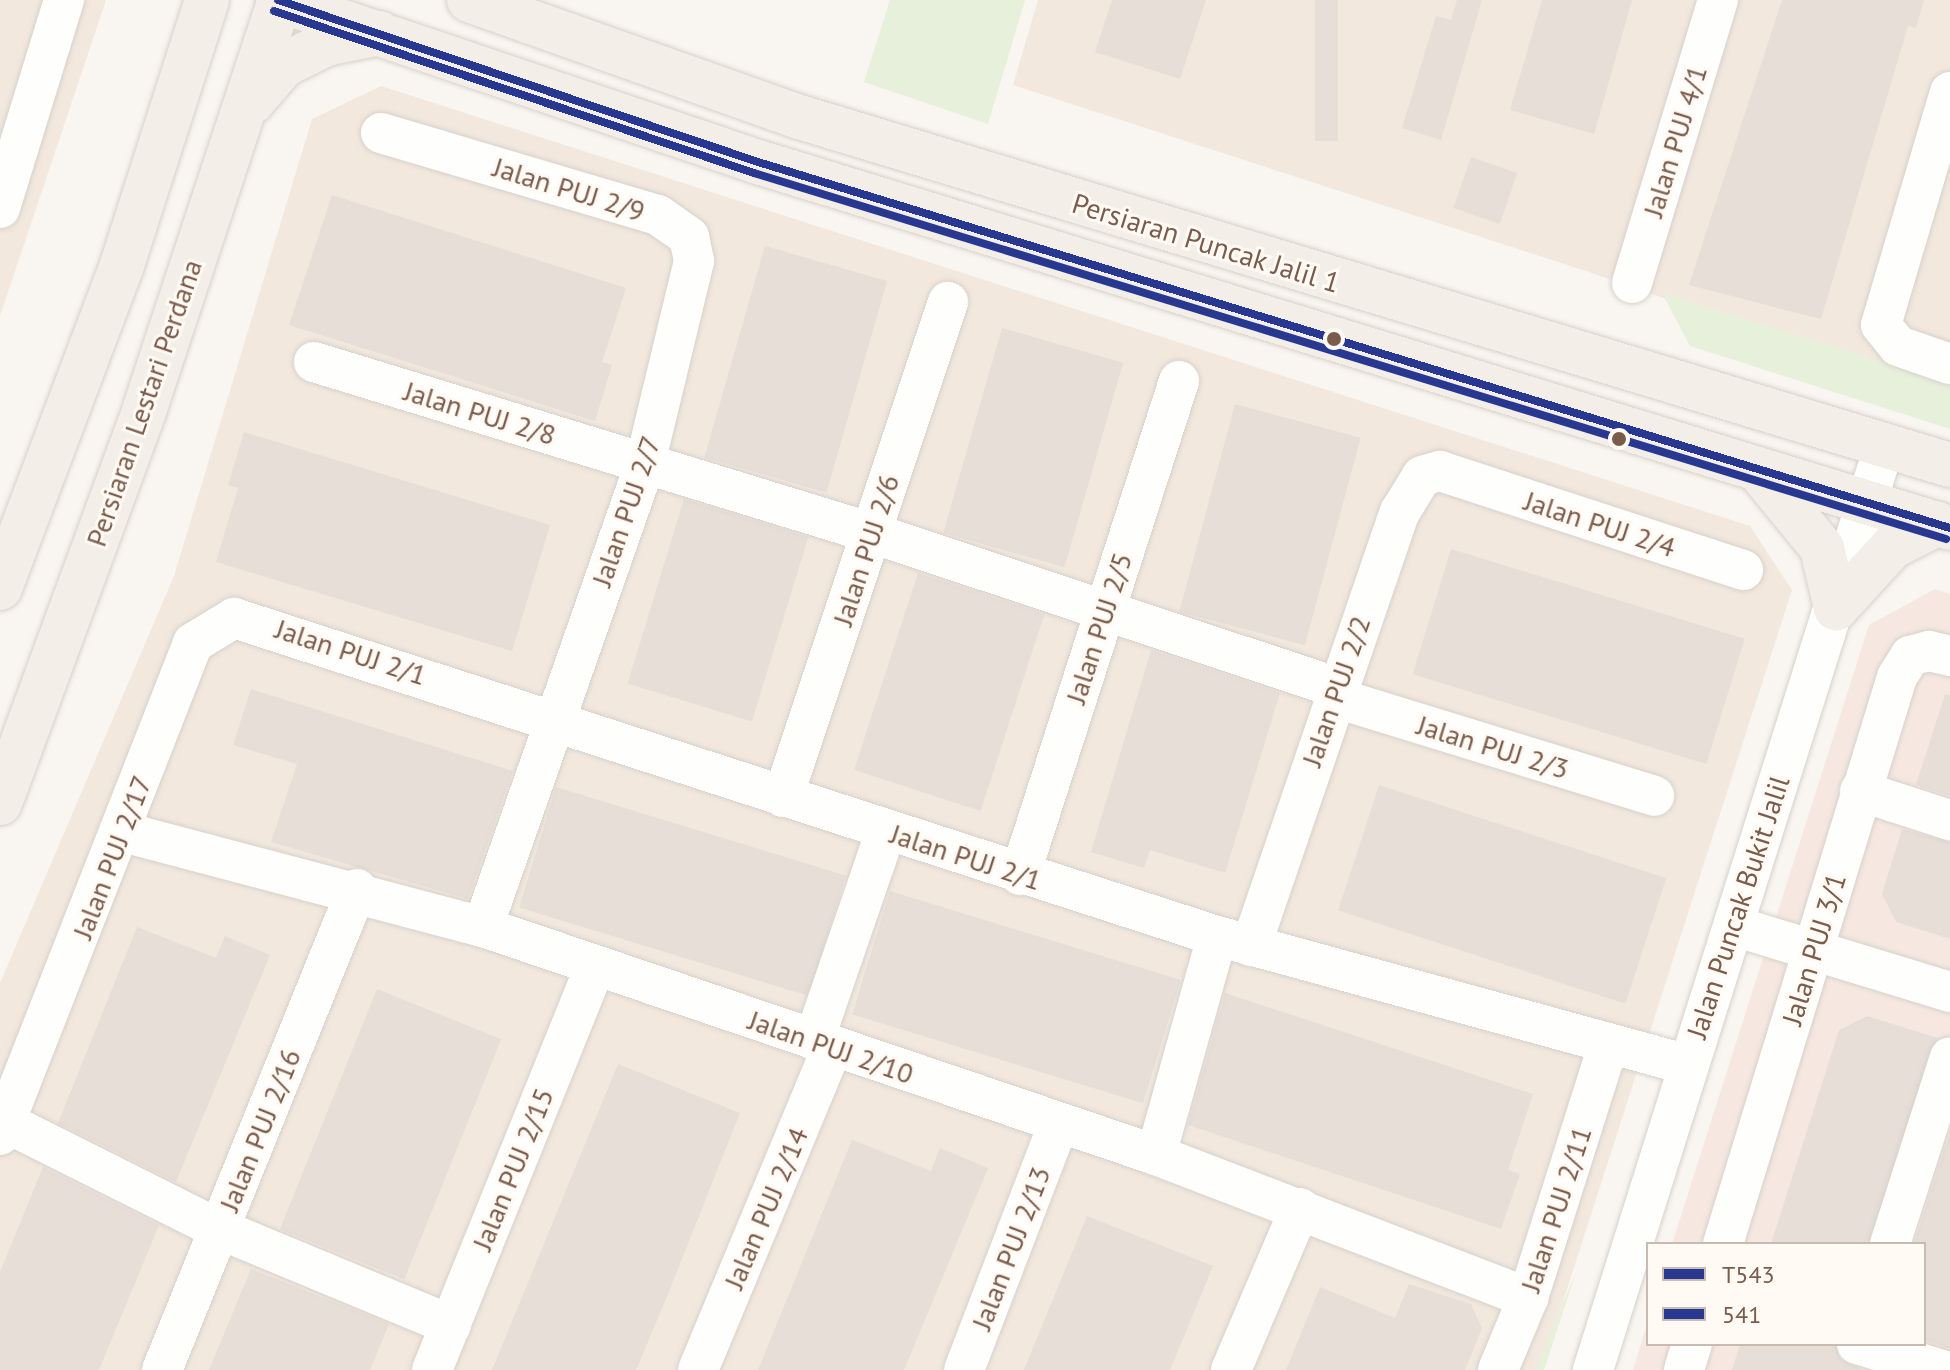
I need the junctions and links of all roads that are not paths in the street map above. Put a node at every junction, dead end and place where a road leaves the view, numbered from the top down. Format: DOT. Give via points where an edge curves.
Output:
graph roads {
  1 [pos="64,0"];
  2 [pos="207,0"];
  3 [pos="279,0"];
  4 [pos="469,0"];
  5 [pos="1718,0"];
  6 [pos="383,32"];
  7 [pos="1950,92"];
  8 [pos="241,115"];
  9 [pos="381,133"];
  10 [pos="1,200"];
  11 [pos="1632,283"];
  12 [pos="688,301"];
  13 [pos="948,302"];
  14 [pos="314,362"];
  15 [pos="1950,364"];
  16 [pos="1179,381"];
  17 [pos="1885,444"];
  18 [pos="645,464"];
  19 [pos="1950,465"];
  20 [pos="1756,469"];
  21 [pos="1456,477"];
  22 [pos="1868,502"];
  23 [pos="1943,526"];
  24 [pos="872,533"];
  25 [pos="1743,570"];
  26 [pos="0,588"];
  27 [pos="1836,608"];
  28 [pos="1103,615"];
  29 [pos="255,621"];
  30 [pos="1950,656"];
  31 [pos="1335,693"];
  32 [pos="553,718"];
  33 [pos="1860,791"];
  34 [pos="1654,796"];
  35 [pos="783,797"];
  36 [pos="0,803"];
  37 [pos="1950,820"];
  38 [pos="886,831"];
  39 [pos="123,832"];
  40 [pos="1020,875"];
  41 [pos="357,889"];
  42 [pos="1734,926"];
  43 [pos="483,927"];
  44 [pos="1234,941"];
  45 [pos="1814,950"];
  46 [pos="594,969"];
  47 [pos="1950,992"];
  48 [pos="823,1043"];
  49 [pos="1608,1046"];
  50 [pos="1950,1057"];
  51 [pos="1686,1064"];
  52 [pos="1058,1125"];
  53 [pos="3,1128"];
  54 [pos="1156,1155"];
  55 [pos="1300,1208"];
  56 [pos="219,1229"];
  57 [pos="1724,1242"];
  58 [pos="1891,1242"];
  59 [pos="1528,1298"];
  60 [pos="451,1325"];
  61 [pos="1691,1346"];
  62 [pos="1856,1346"];
  63 [pos="1864,1346"];
  64 [pos="162,1370"];
  65 [pos="432,1370"];
  66 [pos="698,1370"];
  67 [pos="964,1370"];
  68 [pos="1231,1370"];
  69 [pos="1498,1370"];
  70 [pos="1593,1370"];
  71 [pos="1684,1370"];
  72 [pos="1850,1370"];
  73 [pos="1942,1370"];
  1 -- 10 [label="street"];
  2 -- 26 [label="main road" via="122,265"];
  3 -- 6 [label="main road, Persiaran Puncak Jalil 1"];
  3 -- 8 [label="main road, Persiaran Lestari Perdana"];
  4 -- 17 [label="main road, Persiaran Puncak Jalil 1" via="840,130"];
  5 -- 11 [label="street, Jalan PUJ 4/1"];
  6 -- 8 [label="main road" via="326,44 284,65"];
  6 -- 20 [label="main road, Persiaran Puncak Jalil 1" via="773,167"];
  7 -- 15 [label="street" via="1882,307 1881,325 1898,346"];
  8 -- 36 [label="main road, Persiaran Lestari Perdana" via="145,408"];
  9 -- 12 [label="street, Jalan PUJ 2/9" via="658,215 689,237 694,261"];
  12 -- 18 [label="street, Jalan PUJ 2/7"];
  13 -- 24 [label="street, Jalan PUJ 2/6"];
  14 -- 18 [label="street, Jalan PUJ 2/8"];
  16 -- 28 [label="street, Jalan PUJ 2/5"];
  17 -- 19 [label="main road, Persiaran Puncak Jalil 1"];
  17 -- 22 [label="street, Jalan Puncak Bukit Jalil"];
  18 -- 24 [label="street, Jalan PUJ 2/8"];
  18 -- 32 [label="street, Jalan PUJ 2/7"];
  20 -- 22 [label="main road, Persiaran Puncak Jalil 1"];
  20 -- 27 [label="main road" via="1822,548"];
  21 -- 25 [label="street, Jalan PUJ 2/4"];
  21 -- 31 [label="street, Jalan PUJ 2/2" via="1440,471 1422,476 1408,492"];
  22 -- 23 [label="main road, Persiaran Puncak Jalil 1"];
  22 -- 27 [label="street, Jalan Puncak Bukit Jalil"];
  23 -- 27 [label="main road" via="1892,547"];
  24 -- 28 [label="street, Jalan PUJ 2/8"];
  24 -- 35 [label="street, Jalan PUJ 2/6"];
  27 -- 42 [label="street, Jalan Puncak Bukit Jalil"];
  28 -- 31 [label="street, Jalan PUJ 2/3"];
  28 -- 40 [label="street, Jalan PUJ 2/5"];
  29 -- 32 [label="street, Jalan PUJ 2/1"];
  29 -- 39 [label="street, Jalan PUJ 2/17" via="211,625 193,643"];
  30 -- 33 [label="street, Jalan PUJ 3/1" via="1929,651 1910,656"];
  31 -- 34 [label="street, Jalan PUJ 2/3"];
  31 -- 44 [label="street, Jalan PUJ 2/2"];
  32 -- 35 [label="street, Jalan PUJ 2/1"];
  32 -- 43 [label="street, Jalan PUJ 2/7"];
  33 -- 37 [label="street"];
  33 -- 45 [label="street, Jalan PUJ 3/1"];
  35 -- 38 [label="street, Jalan PUJ 2/1"];
  38 -- 40 [label="street, Jalan PUJ 2/1"];
  38 -- 48 [label="street, Jalan PUJ 2/14"];
  39 -- 41 [label="street, Jalan PUJ 2/10"];
  39 -- 53 [label="street, Jalan PUJ 2/17"];
  40 -- 44 [label="street, Jalan PUJ 2/1"];
  41 -- 43 [label="street, Jalan PUJ 2/10"];
  41 -- 56 [label="street, Jalan PUJ 2/16"];
  42 -- 45 [label="street"];
  42 -- 51 [label="street, Jalan Puncak Bukit Jalil"];
  43 -- 46 [label="street, Jalan PUJ 2/10"];
  44 -- 49 [label="street, Jalan PUJ 2/1"];
  44 -- 54 [label="street, Jalan PUJ 2/2"];
  45 -- 47 [label="street"];
  45 -- 57 [label="street, Jalan PUJ 3/1"];
  46 -- 48 [label="street, Jalan PUJ 2/10"];
  46 -- 60 [label="street, Jalan PUJ 2/15"];
  48 -- 52 [label="street, Jalan PUJ 2/10"];
  48 -- 66 [label="street, Jalan PUJ 2/14"];
  49 -- 51 [label="street, Jalan PUJ 2/1"];
  49 -- 59 [label="street, Jalan PUJ 2/11"];
  50 -- 58 [label="street"];
  51 -- 70 [label="street, Jalan Puncak Bukit Jalil"];
  52 -- 54 [label="street, Jalan PUJ 2/10"];
  52 -- 67 [label="street, Jalan PUJ 2/13"];
  53 -- 56 [label="street"];
  54 -- 55 [label="street, Jalan PUJ 2/10"];
  55 -- 59 [label="street, Jalan PUJ 2/10"];
  55 -- 68 [label="street"];
  56 -- 60 [label="street"];
  56 -- 64 [label="street, Jalan PUJ 2/16"];
  59 -- 69 [label="street, Jalan PUJ 2/11"];
  60 -- 65 [label="street, Jalan PUJ 2/15"];
  61 -- 71 [label="street"];
  62 -- 72 [label="street"];
  63 -- 73 [label="street"];
}
